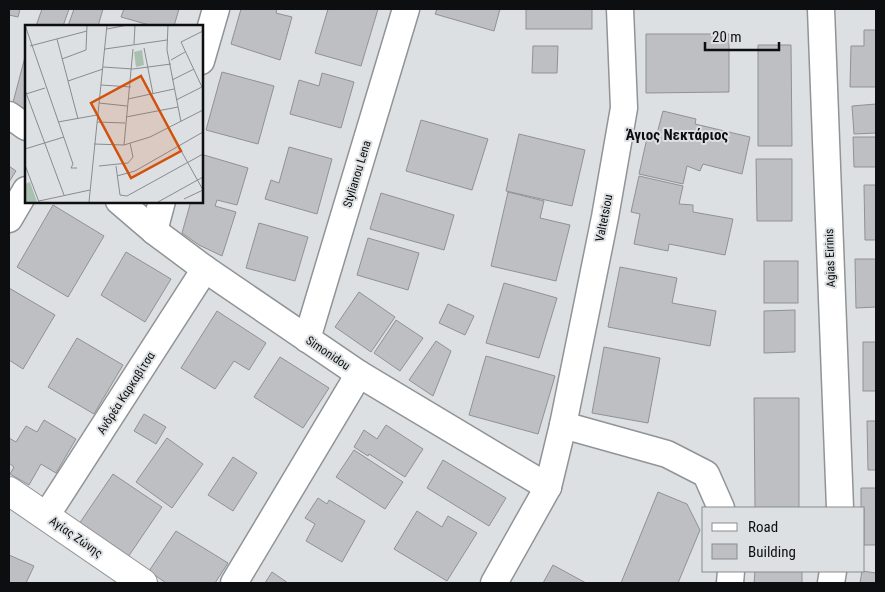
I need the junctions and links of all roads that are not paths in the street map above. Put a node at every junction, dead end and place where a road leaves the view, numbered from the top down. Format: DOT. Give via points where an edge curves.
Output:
graph roads {
  1 [pos="216,9"];
  2 [pos="406,9"];
  3 [pos="620,9"];
  4 [pos="821,9"];
  5 [pos="202,58"];
  6 [pos="9,115"];
  7 [pos="25,126"];
  8 [pos="25,192"];
  9 [pos="120,202"];
  10 [pos="162,202"];
  11 [pos="9,218"];
  12 [pos="154,231"];
  13 [pos="205,269"];
  14 [pos="307,339"];
  15 [pos="359,374"];
  16 [pos="563,425"];
  17 [pos="548,487"];
  18 [pos="9,491"];
  19 [pos="722,507"];
  20 [pos="840,507"];
  21 [pos="46,516"];
  22 [pos="143,583"];
  23 [pos="234,583"];
  24 [pos="494,583"];
  1 -- 5 [label="street"];
  2 -- 14 [label="street, Stylianou Lena"];
  3 -- 16 [label="street, Valtetsiou" via="624,108"];
  4 -- 20 [label="street, Agias Eirinis"];
  6 -- 7 [label="street"];
  8 -- 11 [label="street"];
  9 -- 12 [label="street, Simonidou"];
  10 -- 12 [label="street"];
  12 -- 13 [label="street, Simonidou"];
  13 -- 14 [label="street, Simonidou"];
  13 -- 21 [label="street, Ανδρέα Καρκαβίτσα"];
  14 -- 15 [label="street, Simonidou"];
  15 -- 17 [label="street, Simonidou"];
  15 -- 23 [label="street"];
  16 -- 17 [label="street, Valtetsiou"];
  16 -- 19 [label="street" via="668,454 706,474"];
  17 -- 24 [label="street, Valtetsiou"];
  18 -- 21 [label="main road, Αγίας Ζώνης"];
  21 -- 22 [label="main road, Αγίας Ζώνης"];
}
